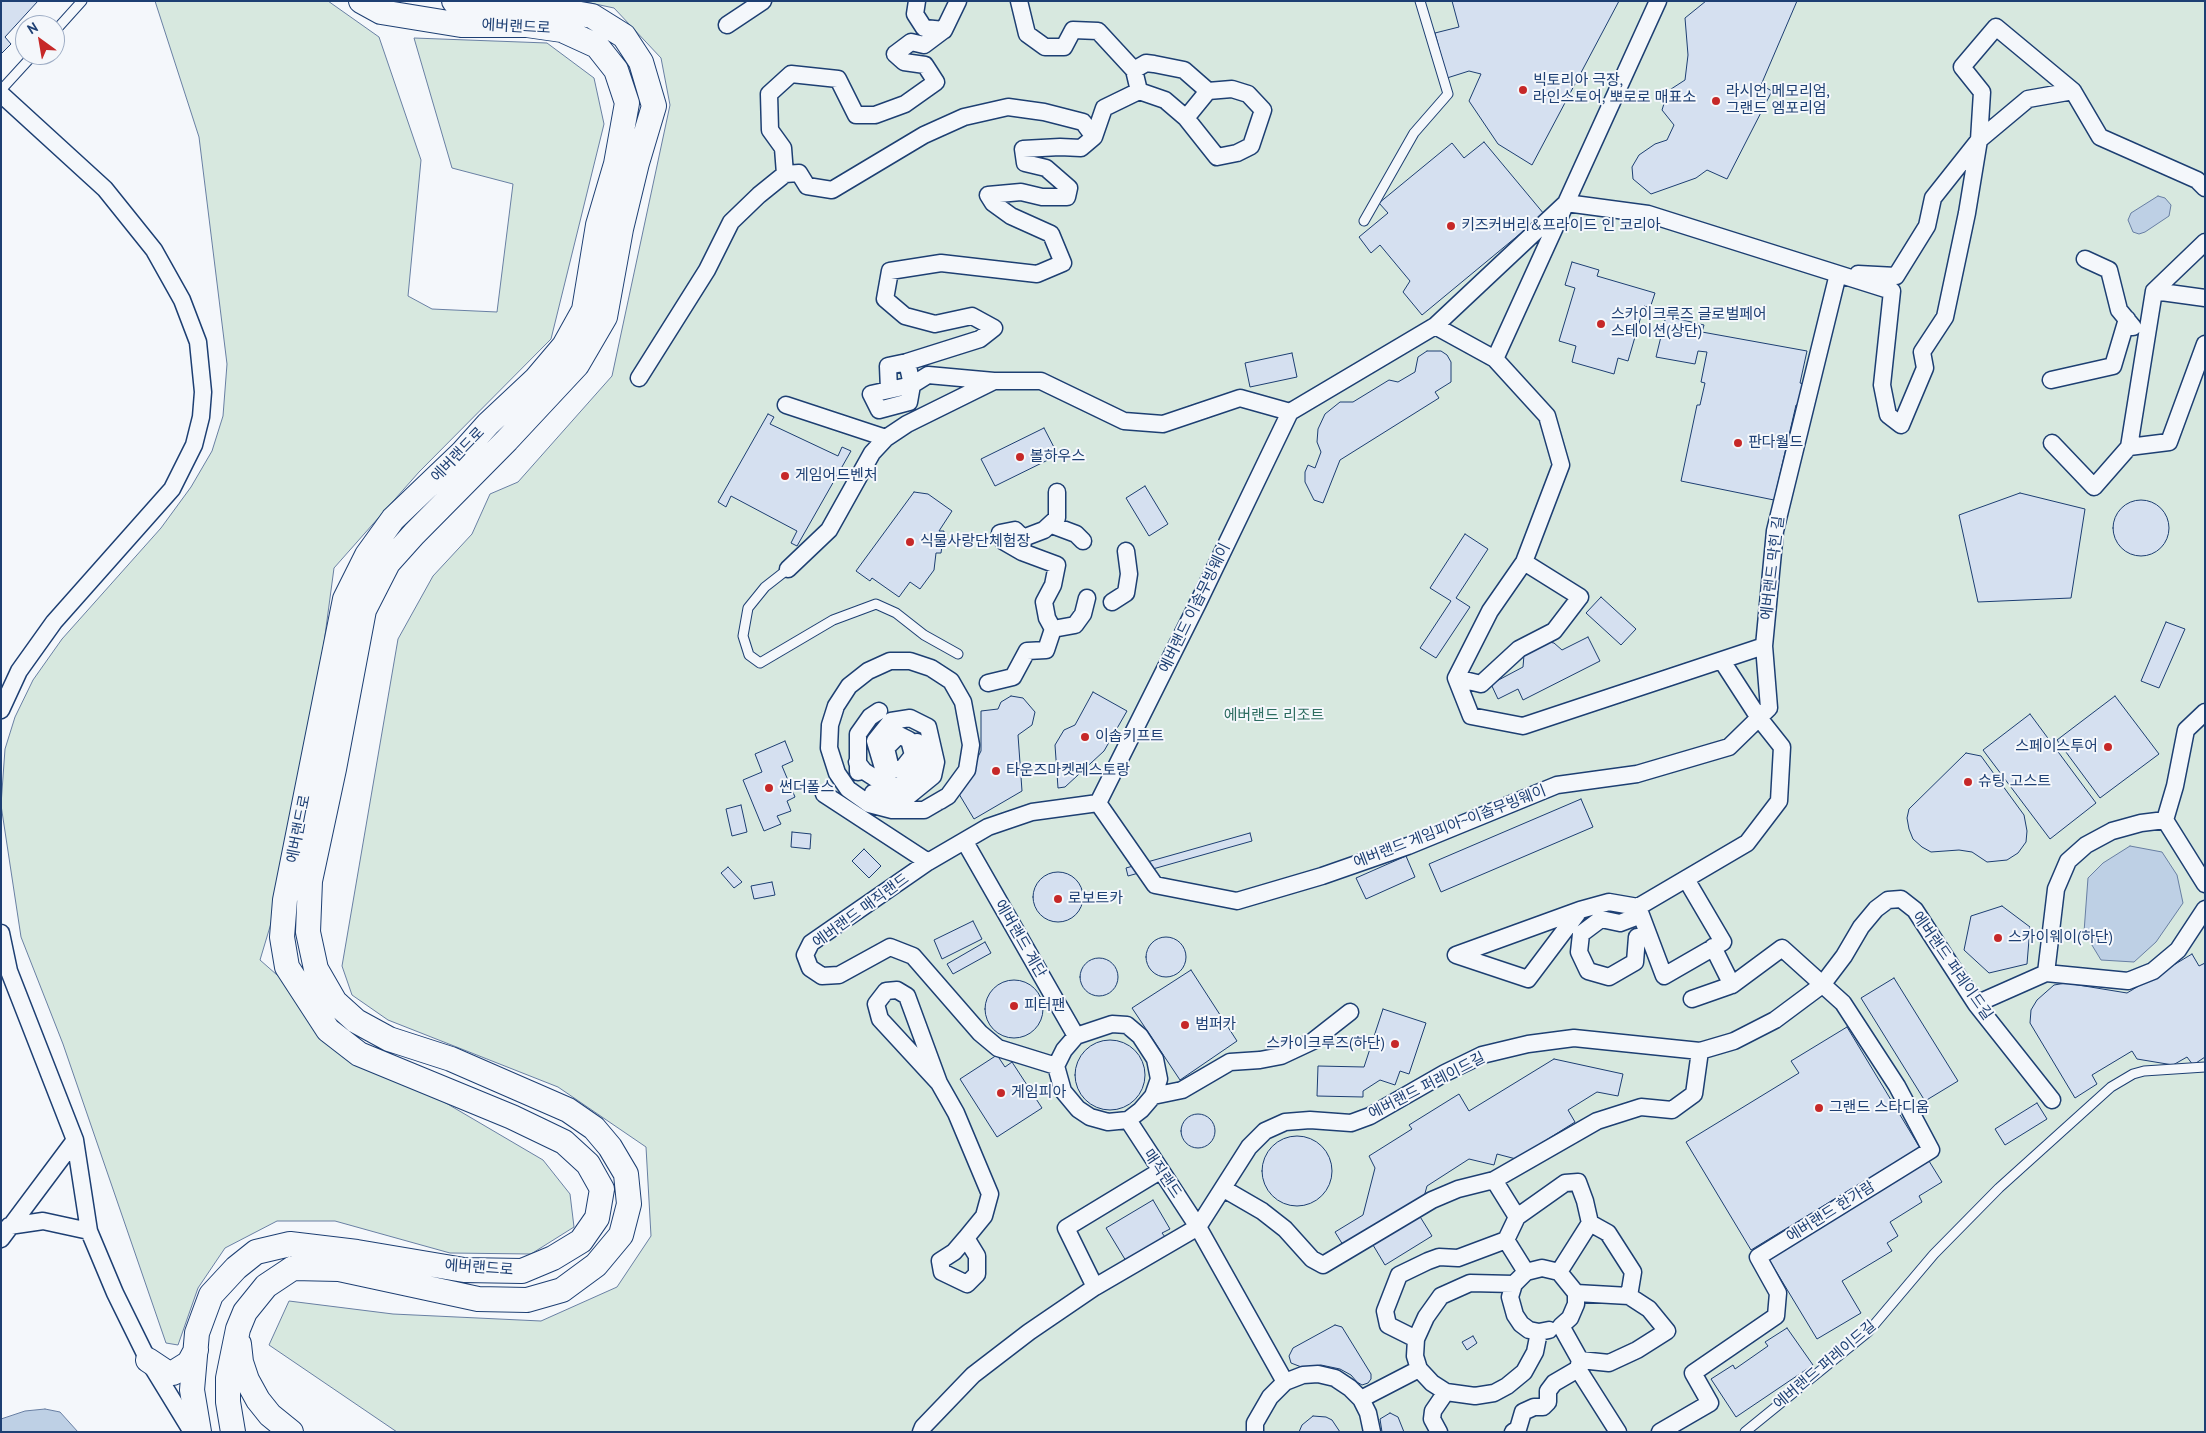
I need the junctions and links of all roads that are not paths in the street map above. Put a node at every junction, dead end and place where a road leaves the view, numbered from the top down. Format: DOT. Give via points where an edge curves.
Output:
graph roads {
  1 [pos="82,1"];
  2 [pos="360,1"];
  3 [pos="454,1"];
  4 [pos="763,1"];
  5 [pos="917,1"];
  6 [pos="958,1"];
  7 [pos="1019,1"];
  8 [pos="1420,1"];
  9 [pos="1658,1"];
  10 [pos="65,20"];
  11 [pos="727,25"];
  12 [pos="944,30"];
  13 [pos="24,65"];
  14 [pos="1134,70"];
  15 [pos="1,90"];
  16 [pos="1139,91"];
  17 [pos="1208,91"];
  18 [pos="2073,91"];
  19 [pos="1,94"];
  20 [pos="1186,118"];
  21 [pos="1094,137"];
  22 [pos="1979,140"];
  23 [pos="785,174"];
  24 [pos="2205,188"];
  25 [pos="1566,203"];
  26 [pos="1364,221"];
  27 [pos="2205,242"];
  28 [pos="2085,259"];
  29 [pos="1838,274"];
  30 [pos="2154,291"];
  31 [pos="2205,298"];
  32 [pos="2127,319"];
  33 [pos="1435,326"];
  34 [pos="2146,342"];
  35 [pos="2205,344"];
  36 [pos="1495,359"];
  37 [pos="907,362"];
  38 [pos="640,378"];
  39 [pos="2051,380"];
  40 [pos="994,381"];
  41 [pos="912,385"];
  42 [pos="889,390"];
  43 [pos="786,405"];
  44 [pos="1290,412"];
  45 [pos="886,438"];
  46 [pos="2052,443"];
  47 [pos="2129,447"];
  48 [pos="1057,492"];
  49 [pos="1052,525"];
  50 [pos="1002,537"];
  51 [pos="1083,540"];
  52 [pos="1022,545"];
  53 [pos="1126,551"];
  54 [pos="1524,562"];
  55 [pos="788,569"];
  56 [pos="1087,598"];
  57 [pos="1112,602"];
  58 [pos="1054,629"];
  59 [pos="1764,646"];
  60 [pos="958,654"];
  61 [pos="1722,661"];
  62 [pos="1456,678"];
  63 [pos="988,683"];
  64 [pos="1,710"];
  65 [pos="879,711"];
  66 [pos="2205,712"];
  67 [pos="1759,718"];
  68 [pos="899,736"];
  69 [pos="857,762"];
  70 [pos="890,769"];
  71 [pos="874,793"];
  72 [pos="824,794"];
  73 [pos="1098,803"];
  74 [pos="892,810"];
  75 [pos="2165,820"];
  76 [pos="965,842"];
  77 [pos="928,862"];
  78 [pos="1686,879"];
  79 [pos="2205,884"];
  80 [pos="2205,909"];
  81 [pos="1580,910"];
  82 [pos="1640,911"];
  83 [pos="1,933"];
  84 [pos="1638,937"];
  85 [pos="1713,947"];
  86 [pos="5,970"];
  87 [pos="2046,973"];
  88 [pos="1732,985"];
  89 [pos="1822,985"];
  90 [pos="1692,999"];
  91 [pos="1976,1004"];
  92 [pos="1350,1012"];
  93 [pos="1076,1036"];
  94 [pos="1700,1051"];
  95 [pos="1056,1066"];
  96 [pos="2205,1067"];
  97 [pos="939,1083"];
  98 [pos="1153,1096"];
  99 [pos="2052,1100"];
  100 [pos="1128,1120"];
  101 [pos="74,1140"];
  102 [pos="1160,1171"];
  103 [pos="1494,1180"];
  104 [pos="1224,1188"];
  105 [pos="1518,1217"];
  106 [pos="1590,1223"];
  107 [pos="1198,1227"];
  108 [pos="89,1231"];
  109 [pos="5,1232"];
  110 [pos="966,1238"];
  111 [pos="1506,1240"];
  112 [pos="1526,1272"];
  113 [pos="1559,1272"];
  114 [pos="1514,1284"];
  115 [pos="1095,1287"];
  116 [pos="1576,1293"];
  117 [pos="1629,1296"];
  118 [pos="1561,1326"];
  119 [pos="238,1329"];
  120 [pos="1539,1332"];
  121 [pos="1416,1339"];
  122 [pos="196,1350"];
  123 [pos="148,1360"];
  124 [pos="1579,1364"];
  125 [pos="1419,1368"];
  126 [pos="1285,1382"];
  127 [pos="1446,1392"];
  128 [pos="1361,1399"];
  129 [pos="192,1432"];
  130 [pos="199,1432"];
  131 [pos="233,1432"];
  132 [pos="290,1432"];
  133 [pos="921,1432"];
  134 [pos="1255,1432"];
  135 [pos="1372,1432"];
  136 [pos="1439,1432"];
  137 [pos="1513,1432"];
  138 [pos="1618,1432"];
  139 [pos="1660,1432"];
  140 [pos="1745,1432"];
  1 -- 10 [label="lane"];
  2 -- 122 [label="street, 에버랜드로" via="382,12 460,25 527,25 562,30 596,46 616,70 627,103 616,164 598,225 584,310 564,346 536,379 393,519 367,555 345,599 285,900 282,937 287,967 328,1030 358,1054 512,1117 564,1142 588,1164 602,1189 597,1218 580,1241 553,1258 522,1271 464,1270 290,1244 256,1252 236,1268 211,1296 197,1333"];
  3 -- 119 [label="street, 에버랜드로" via="528,5 592,16 624,36 641,62 654,106 621,229 605,317 571,372 388,563 364,610 310,881 308,932 316,969 335,1002 356,1021 389,1039 450,1059 568,1110 594,1128 610,1147 626,1174 630,1204 621,1234 596,1265 562,1290 526,1300 478,1298 339,1269 294,1268 266,1286 245,1312"];
  4 -- 11 [label="street"];
  5 -- 12 [label="street" via="915,14 924,28"];
  6 -- 12 [label="street"];
  7 -- 14 [label="street" via="1028,34 1045,47 1064,47 1073,30 1098,31"];
  8 -- 26 [label="lane" via="1448,94 1414,132"];
  9 -- 25 [label="street"];
  12 -- 23 [label="street" via="924,45 911,42 895,54 904,62 925,65 936,82 905,104 874,115 856,116 838,79 791,74 769,94 770,130 783,148"];
  13 -- 15 [label="lane"];
  14 -- 16 [label="street"];
  14 -- 17 [label="street" via="1146,63 1184,70"];
  16 -- 20 [label="street" via="1165,100"];
  16 -- 21 [label="street" via="1104,108"];
  17 -- 20 [label="street"];
  17 -- 20 [label="street" via="1232,89 1248,94 1263,110 1251,146 1217,157"];
  18 -- 22 [label="street" via="2028,99"];
  18 -- 22 [label="street" via="1996,27 1962,67 1982,92"];
  18 -- 24 [label="street" via="2100,137 2197,180"];
  19 -- 64 [label="street" via="105,189 154,250 178,293 198,342 202,392 201,418 194,445 172,488 54,622 19,671"];
  21 -- 23 [label="street" via="1084,122 1008,107 964,117 924,135 832,190 807,186 799,173"];
  21 -- 37 [label="street" via="1081,148 1023,149 1025,162 1046,168 1069,188 1067,197 1021,192 988,195 993,204 1011,216 1051,234 1063,263 1037,274 941,262 890,271 885,299 905,316 935,324 972,316 994,328 980,339"];
  22 -- 29 [label="street" via="1933,198 1927,226 1896,276"];
  22 -- 29 [label="street" via="1945,317 1922,352 1925,368 1901,425 1888,414 1882,385 1892,291"];
  23 -- 38 [label="street" via="730,222 707,270"];
  25 -- 29 [label="street" via="1648,214"];
  25 -- 33 [label="street"];
  25 -- 36 [label="street"];
  27 -- 30 [label="street"];
  28 -- 32 [label="street" via="2109,270 2119,310"];
  29 -- 59 [label="street, 에버랜드 막힌 길" via="1775,531"];
  30 -- 31 [label="street"];
  30 -- 34 [label="street"];
  32 -- 34 [label="street"];
  32 -- 39 [label="street" via="2113,366"];
  33 -- 36 [label="street"];
  33 -- 44 [label="street"];
  34 -- 47 [label="street"];
  35 -- 47 [label="street" via="2169,442"];
  36 -- 54 [label="street" via="1547,416 1561,465"];
  37 -- 41 [label="street"];
  37 -- 42 [label="street" via="888,366"];
  40 -- 41 [label="street" via="928,375"];
  40 -- 44 [label="street" via="1041,381 1124,421 1163,424 1240,398"];
  40 -- 45 [label="street" via="907,424"];
  41 -- 42 [label="street"];
  41 -- 42 [label="street" via="909,402 879,410 871,394"];
  43 -- 45 [label="street"];
  44 -- 73 [label="street, 에버랜드 이솝무빙웨이"];
  45 -- 55 [label="street" via="872,453 829,530"];
  46 -- 47 [label="street" via="2094,487"];
  48 -- 49 [label="street" via="1057,518"];
  49 -- 51 [label="street"];
  49 -- 52 [label="street"];
  50 -- 52 [label="street"];
  52 -- 58 [label="street" via="1057,565 1053,585 1044,602 1047,618"];
  53 -- 57 [label="street" via="1129,574 1126,594"];
  54 -- 62 [label="street" via="1490,611"];
  54 -- 62 [label="street" via="1580,597 1554,631 1520,650 1481,684"];
  55 -- 60 [label="lane" via="765,587 748,608 743,636 749,655 760,663 833,620 876,604 896,613 924,635"];
  56 -- 58 [label="street" via="1083,614 1074,625"];
  58 -- 63 [label="street" via="1046,650 1027,651 1013,677"];
  59 -- 61 [label="street"];
  59 -- 67 [label="street, 에버랜드 게임피아~이솝무빙웨이" via="1769,708"];
  61 -- 62 [label="street" via="1523,726 1471,716"];
  61 -- 67 [label="street"];
  65 -- 69 [label="street" via="870,716 858,734"];
  66 -- 75 [label="street" via="2186,730"];
  67 -- 73 [label="street, 에버랜드 게임피아~이솝무빙웨이" via="1729,747 1637,774 1558,786 1408,846 1237,901 1155,885"];
  67 -- 78 [label="street" via="1782,747 1779,801 1748,843"];
  68 -- 69 [label="street" via="915,736 922,760 921,772 898,786 881,782"];
  68 -- 70 [label="street" via="886,748"];
  68 -- 70 [label="street" via="910,740 913,755 902,769"];
  69 -- 71 [label="street" via="856,770"];
  70 -- 71 [label="street" via="883,768 875,741 891,721 910,718 928,727 936,762 933,776 906,798"];
  71 -- 74 [label="street"];
  72 -- 77 [label="street"];
  73 -- 76 [label="street, 에버랜드 매직랜드" via="1032,812 988,827"];
  74 -- 74 [label="street" via="869,804 848,789 829,748 832,719 849,686 868,671 890,661 910,661 931,668 951,681 963,702 971,745 967,770 944,799 924,810"];
  75 -- 79 [label="street"];
  75 -- 87 [label="street" via="2112,831 2068,861 2056,889"];
  76 -- 77 [label="street, 에버랜드 매직랜드"];
  76 -- 93 [label="street, 에버랜드 계단"];
  77 -- 95 [label="street, 에버랜드 매직랜드" via="812,943 805,955 810,968 822,976 839,975 890,947 913,956 980,1033 998,1048"];
  78 -- 82 [label="street"];
  78 -- 85 [label="street" via="1723,942"];
  80 -- 87 [label="street" via="2178,950 2153,971 2128,981"];
  81 -- 81 [label="street" via="1545,923 1456,955 1528,979"];
  81 -- 82 [label="street" via="1609,902"];
  82 -- 84 [label="street" via="1620,923 1601,919 1581,934 1579,952 1588,971 1609,977 1635,962"];
  82 -- 85 [label="street" via="1664,976"];
  83 -- 86 [label="street"];
  85 -- 88 [label="street"];
  86 -- 101 [label="street"];
  87 -- 91 [label="street"];
  88 -- 89 [label="street, 에버랜드 한가람" via="1782,948"];
  88 -- 90 [label="street"];
  89 -- 91 [label="street, 에버랜드 퍼레이드길" via="1876,909 1888,900 1901,898 1929,929"];
  89 -- 94 [label="street, 에버랜드 퍼레이드길" via="1775,1020 1734,1041"];
  89 -- 139 [label="street, 에버랜드 한가람" via="1843,1003 1896,1086 1931,1150 1758,1257 1778,1293 1776,1316 1693,1373 1710,1403"];
  91 -- 99 [label="street, 에버랜드 퍼레이드길"];
  92 -- 98 [label="street" via="1313,1041 1282,1056 1230,1062 1182,1090"];
  93 -- 95 [label="street"];
  93 -- 98 [label="street" via="1112,1024 1127,1025 1140,1036 1156,1059 1159,1078"];
  94 -- 103 [label="street" via="1694,1094 1672,1110 1641,1107 1598,1120"];
  94 -- 104 [label="street, 에버랜드 퍼레이드길" via="1574,1038 1482,1055 1370,1116 1351,1123 1293,1121 1265,1131 1249,1147"];
  95 -- 100 [label="street" via="1063,1092 1078,1109 1090,1117 1108,1122"];
  96 -- 140 [label="lane, 에버랜드 퍼레이드길" via="2133,1074 2111,1087 1999,1188 1934,1254 1868,1332"];
  97 -- 97 [label="street" via="880,1019 876,1004 886,991 897,990 907,996"];
  97 -- 110 [label="street" via="956,1113 990,1194 984,1216"];
  98 -- 100 [label="street"];
  100 -- 102 [label="street, 매직랜드"];
  101 -- 108 [label="street"];
  101 -- 109 [label="street"];
  102 -- 107 [label="street, 매직랜드"];
  102 -- 115 [label="street" via="1066,1228"];
  103 -- 104 [label="street" via="1432,1200 1323,1265 1312,1259 1285,1228"];
  103 -- 105 [label="street"];
  104 -- 107 [label="street, 에버랜드 퍼레이드길"];
  105 -- 106 [label="street" via="1565,1183 1578,1182"];
  105 -- 111 [label="street"];
  106 -- 113 [label="street"];
  106 -- 117 [label="street" via="1608,1233 1633,1272"];
  107 -- 115 [label="street"];
  107 -- 126 [label="street"];
  108 -- 109 [label="street" via="42,1221"];
  108 -- 123 [label="street"];
  111 -- 112 [label="street"];
  111 -- 121 [label="street" via="1458,1258 1439,1257 1399,1275 1385,1311 1388,1325"];
  112 -- 113 [label="street" via="1542,1268"];
  112 -- 114 [label="street"];
  113 -- 116 [label="street"];
  114 -- 120 [label="street" via="1510,1297 1515,1315 1529,1330"];
  114 -- 121 [label="street" via="1470,1283 1441,1296"];
  115 -- 133 [label="street" via="973,1375 923,1426"];
  116 -- 117 [label="street"];
  116 -- 118 [label="street" via="1576,1304 1570,1318"];
  117 -- 124 [label="street" via="1649,1309 1667,1331 1609,1363"];
  118 -- 120 [label="street"];
  118 -- 124 [label="street"];
  119 -- 131 [label="street, 에버랜드로" via="228,1378"];
  119 -- 132 [label="street" via="241,1362 247,1380 270,1415"];
  120 -- 127 [label="street" via="1535,1352 1524,1372 1507,1386 1476,1396"];
  121 -- 125 [label="street" via="1415,1356"];
  122 -- 123 [label="street" via="189,1363 173,1373"];
  122 -- 130 [label="street, 에버랜드로" via="192,1390"];
  123 -- 129 [label="street"];
  124 -- 137 [label="street" via="1554,1383 1543,1407 1523,1412 1518,1428"];
  124 -- 138 [label="street"];
  125 -- 127 [label="street" via="1432,1383"];
  125 -- 128 [label="street"];
  126 -- 128 [label="street" via="1303,1375 1335,1378"];
  126 -- 134 [label="street" via="1270,1397 1255,1423"];
  127 -- 136 [label="street" via="1433,1411 1432,1419"];
  128 -- 135 [label="street"];
}
